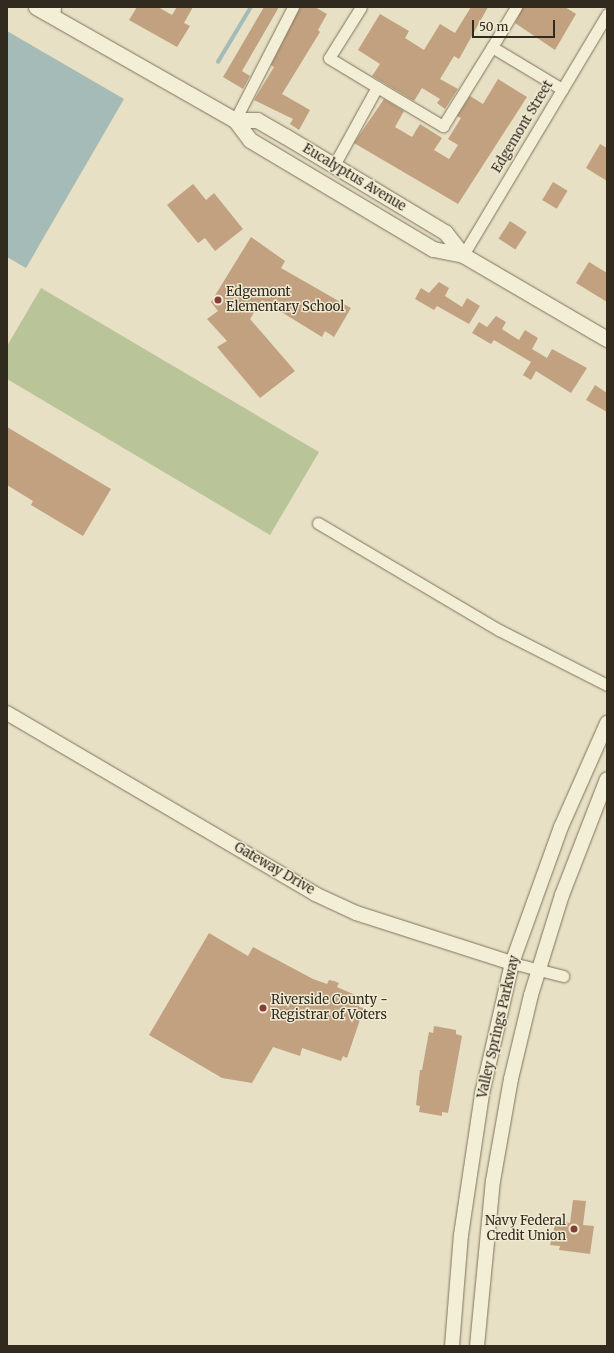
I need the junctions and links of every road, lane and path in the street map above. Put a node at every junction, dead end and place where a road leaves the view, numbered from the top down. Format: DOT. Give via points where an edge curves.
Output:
graph roads {
  1 [pos="36,7"];
  2 [pos="293,7"];
  3 [pos="361,7"];
  4 [pos="516,7"];
  5 [pos="55,12"];
  6 [pos="607,14"];
  7 [pos="492,47"];
  8 [pos="377,87"];
  9 [pos="562,89"];
  10 [pos="235,120"];
  11 [pos="333,167"];
  12 [pos="463,254"];
  13 [pos="607,339"];
  14 [pos="318,523"];
  15 [pos="607,685"];
  16 [pos="7,713"];
  17 [pos="607,723"];
  18 [pos="607,779"];
  19 [pos="512,963"];
  20 [pos="539,970"];
  21 [pos="563,976"];
  22 [pos="452,1346"];
  23 [pos="477,1346"];
  1 -- 5 [label="main road, Eucalyptus Avenue"];
  2 -- 10 [label="street"];
  3 -- 8 [label="street" via="329,58"];
  4 -- 7 [label="street"];
  5 -- 10 [label="main road, Eucalyptus Avenue"];
  6 -- 9 [label="street, Edgemont Street"];
  7 -- 8 [label="street" via="443,126"];
  7 -- 9 [label="street"];
  8 -- 11 [label="street"];
  9 -- 12 [label="street, Edgemont Street"];
  10 -- 11 [label="main road, Eucalyptus Avenue" via="257,120"];
  10 -- 12 [label="main road, Eucalyptus Avenue" via="250,140 433,249"];
  11 -- 12 [label="main road, Eucalyptus Avenue" via="445,232"];
  12 -- 13 [label="main road, Eucalyptus Avenue"];
  14 -- 15 [label="street" via="499,630"];
  16 -- 19 [label="street, Gateway Drive" via="316,894 356,913"];
  17 -- 19 [label="street, Valley Springs Parkway" via="561,827"];
  18 -- 20 [label="street, Valley Springs Parkway" via="565,888"];
  19 -- 20 [label="street, Gateway Drive"];
  19 -- 22 [label="street, Valley Springs Parkway" via="482,1094 461,1235"];
  20 -- 21 [label="street, Gateway Drive"];
  20 -- 23 [label="street, Valley Springs Parkway" via="511,1079 493,1181"];
}
